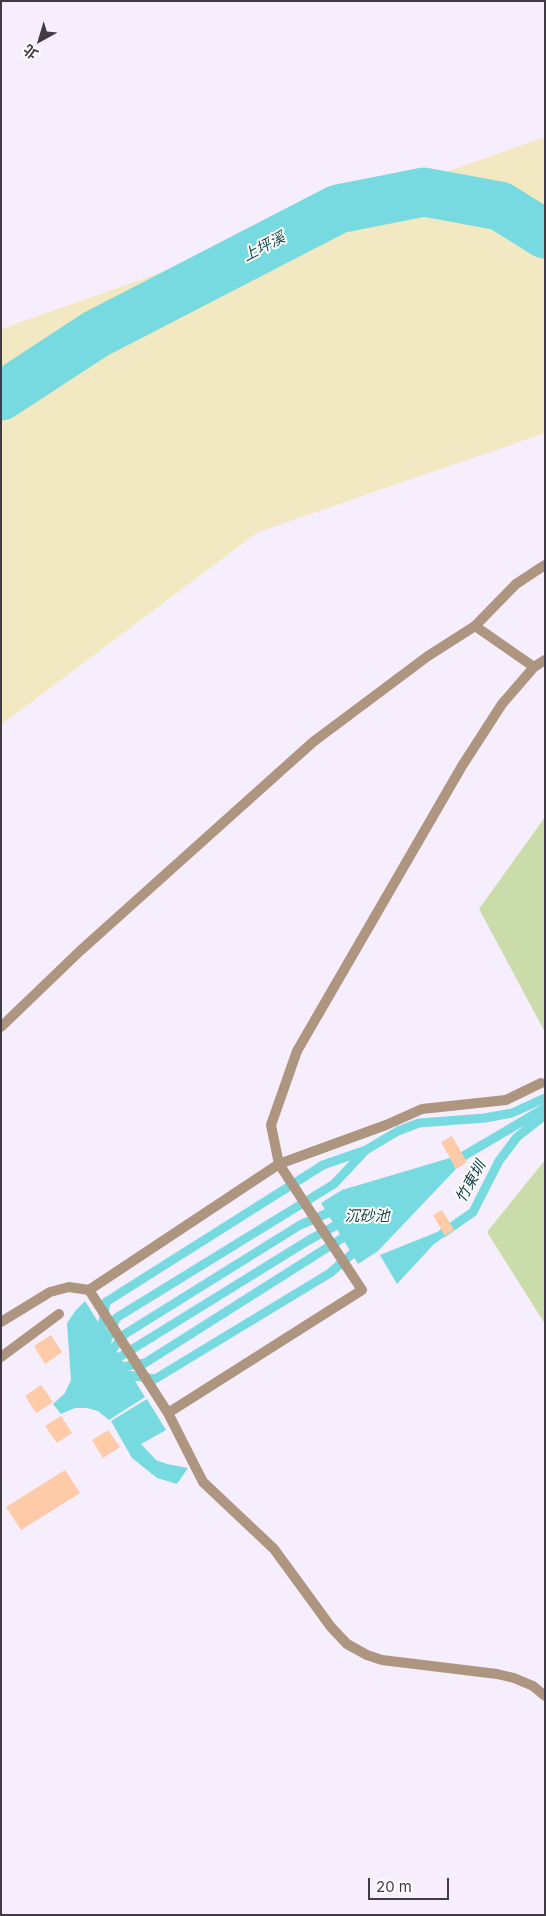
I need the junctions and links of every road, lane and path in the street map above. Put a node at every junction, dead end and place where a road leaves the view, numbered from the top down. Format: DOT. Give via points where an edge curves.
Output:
graph roads {
  1 [pos="545,565"];
  2 [pos="475,626"];
  3 [pos="545,660"];
  4 [pos="534,667"];
  5 [pos="1,1027"];
  6 [pos="541,1083"];
  7 [pos="279,1164"];
  8 [pos="89,1290"];
  9 [pos="59,1314"];
  10 [pos="1,1322"];
  11 [pos="1,1357"];
  12 [pos="168,1413"];
  13 [pos="545,1696"];
  1 -- 2 [label="street" via="516,584"];
  2 -- 4 [label="street"];
  2 -- 5 [label="street" via="428,656 313,742 80,951"];
  3 -- 4 [label="street"];
  4 -- 7 [label="street" via="502,704 462,766 297,1051 271,1125"];
  6 -- 7 [label="street" via="506,1100 422,1110"];
  7 -- 8 [label="street"];
  7 -- 12 [label="street" via="362,1290"];
  8 -- 10 [label="street" via="69,1287 50,1292"];
  8 -- 12 [label="street"];
  9 -- 11 [label="street"];
  12 -- 13 [label="street" via="203,1482 274,1549 347,1644 382,1660 514,1678 533,1686"];
}
